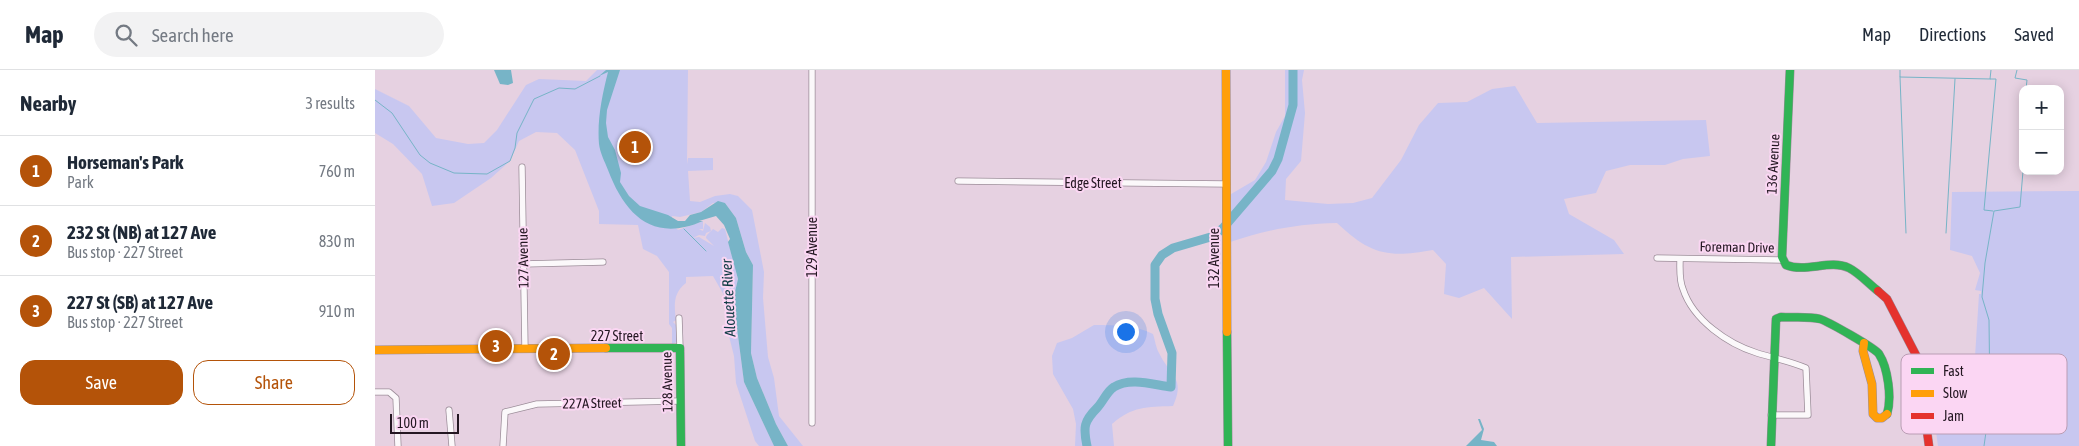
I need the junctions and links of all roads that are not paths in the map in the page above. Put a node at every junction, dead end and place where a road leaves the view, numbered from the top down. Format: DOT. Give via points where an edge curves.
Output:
graph roads {
  1 [pos="812,70"];
  2 [pos="1227,70"];
  3 [pos="1789,70"];
  4 [pos="522,167"];
  5 [pos="958,182"];
  6 [pos="1227,184"];
  7 [pos="1657,258"];
  8 [pos="1680,259"];
  9 [pos="1783,260"];
  10 [pos="603,262"];
  11 [pos="523,264"];
  12 [pos="679,318"];
  13 [pos="1864,342"];
  14 [pos="680,348"];
  15 [pos="525,349"];
  16 [pos="375,350"];
  17 [pos="1915,354"];
  18 [pos="1774,357"];
  19 [pos="375,392"];
  20 [pos="680,402"];
  21 [pos="449,410"];
  22 [pos="1771,415"];
  23 [pos="812,423"];
  24 [pos="398,446"];
  25 [pos="452,446"];
  26 [pos="503,446"];
  27 [pos="681,446"];
  28 [pos="1228,446"];
  29 [pos="1771,446"];
  1 -- 23 [label="street, 129 Avenue"];
  2 -- 6 [label="street, 132 Avenue"];
  3 -- 9 [label="street, 136 Avenue"];
  4 -- 11 [label="street, 127 Avenue"];
  5 -- 6 [label="street, Edge Street"];
  6 -- 28 [label="street, 132 Avenue"];
  7 -- 8 [label="street, Foreman Drive"];
  8 -- 9 [label="street, Foreman Drive"];
  8 -- 18 [label="street" via="1683,290 1697,314 1732,341"];
  9 -- 17 [label="street, Foreman Drive" via="1796,269 1831,265 1849,268 1887,299"];
  10 -- 11 [label="street"];
  11 -- 15 [label="street, 127 Avenue"];
  12 -- 14 [label="street, 128 Avenue"];
  13 -- 13 [label="street" via="1879,352 1883,363 1889,405 1883,418 1873,414 1872,384 1863,351"];
  13 -- 18 [label="street" via="1820,319 1781,317 1775,324"];
  14 -- 15 [label="street, 227 Street"];
  14 -- 20 [label="street, 128 Avenue"];
  15 -- 16 [label="street, 227 Street"];
  18 -- 22 [label="street"];
  18 -- 22 [label="street" via="1806,368 1808,415"];
  19 -- 24 [label="street" via="389,392 396,398"];
  20 -- 26 [label="street, 227A Street" via="537,404 505,412"];
  20 -- 27 [label="street, 128 Avenue"];
  21 -- 25 [label="street"];
  22 -- 29 [label="street"];
}
